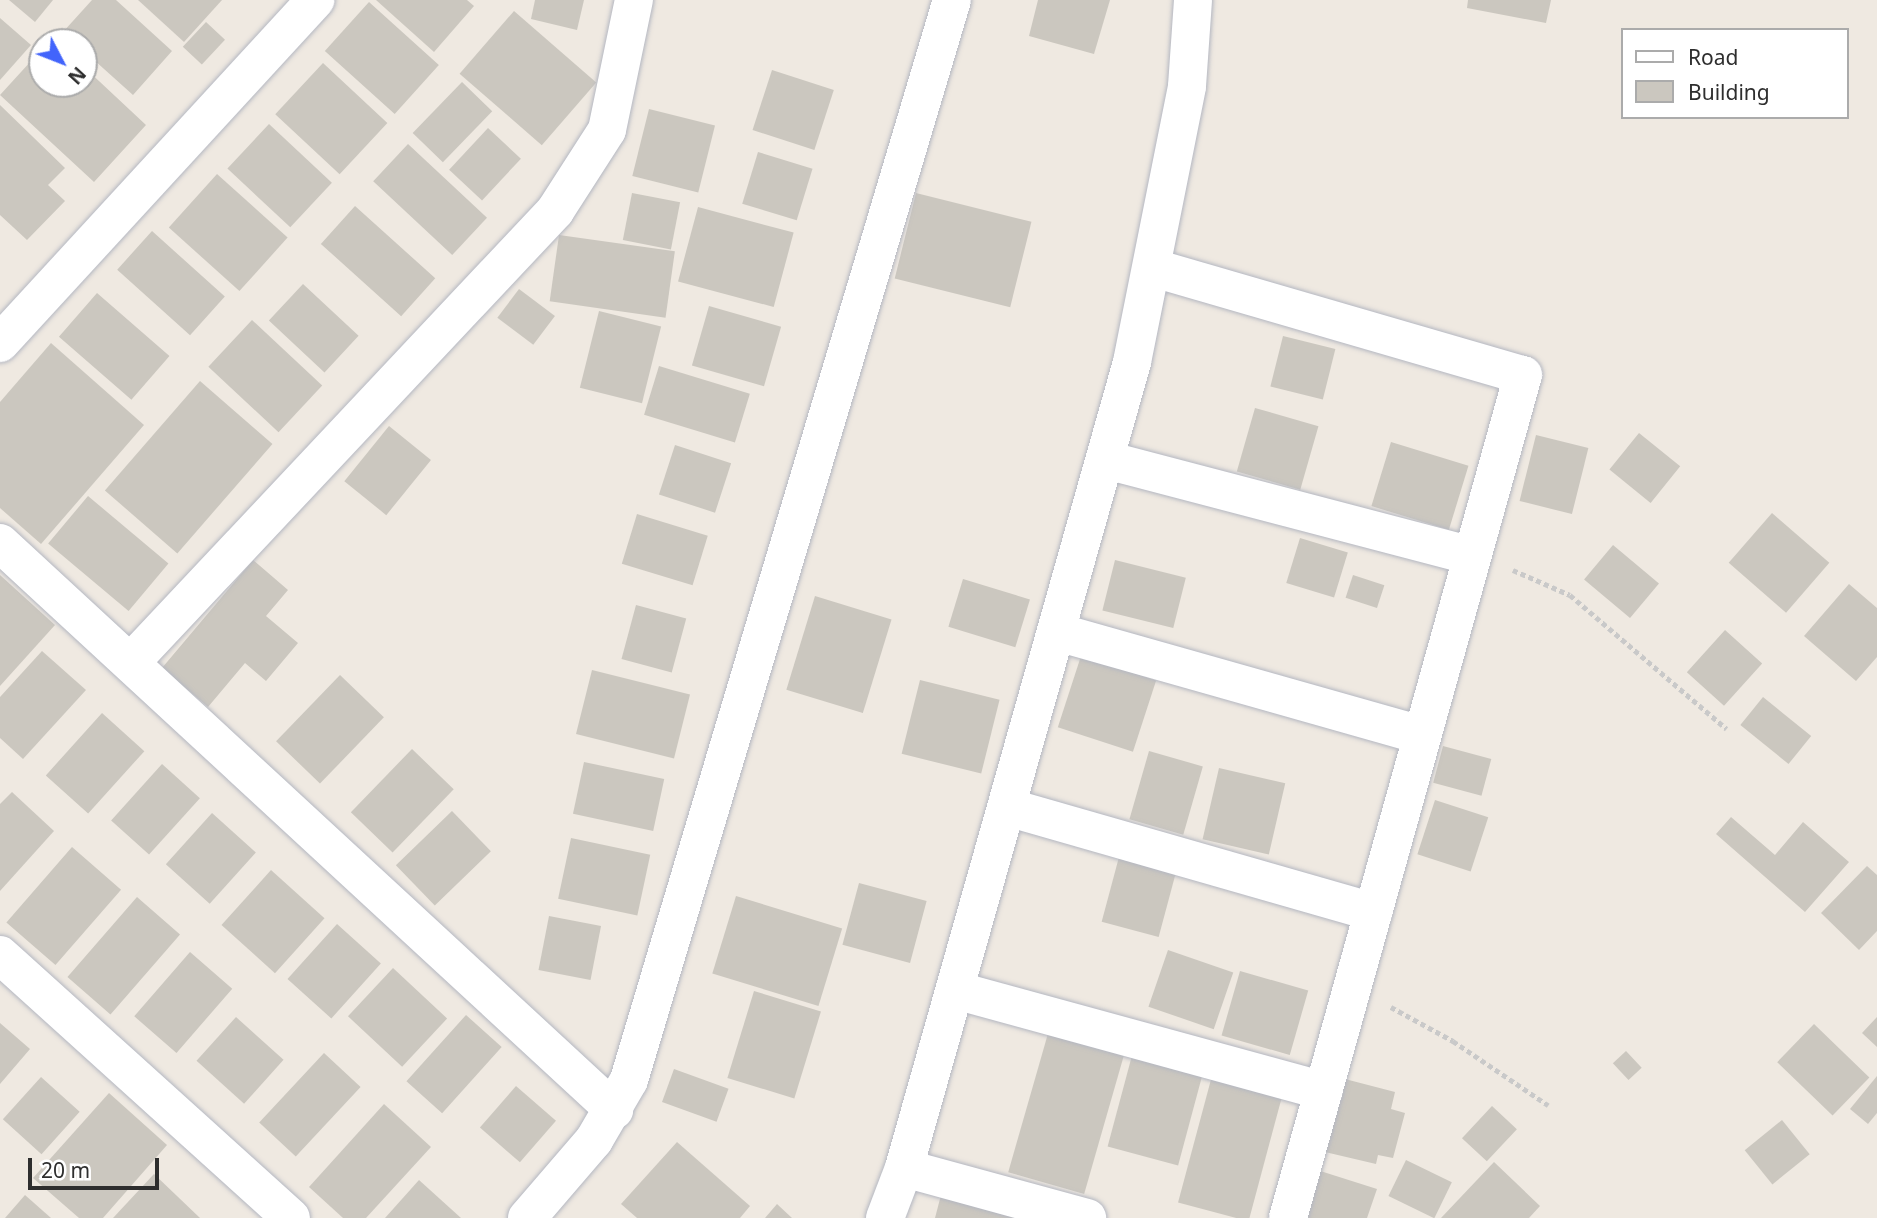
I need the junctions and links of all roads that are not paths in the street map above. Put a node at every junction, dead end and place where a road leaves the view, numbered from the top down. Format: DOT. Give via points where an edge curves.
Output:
graph roads {
  1 [pos="315,0"];
  2 [pos="634,0"];
  3 [pos="952,0"];
  4 [pos="1193,0"];
  5 [pos="1154,268"];
  6 [pos="0,343"];
  7 [pos="1106,460"];
  8 [pos="0,543"];
  9 [pos="1472,556"];
  10 [pos="1057,632"];
  11 [pos="132,661"];
  12 [pos="1422,736"];
  13 [pos="1007,807"];
  14 [pos="1373,912"];
  15 [pos="0,955"];
  16 [pos="955,990"];
  17 [pos="1323,1091"];
  18 [pos="614,1110"];
  19 [pos="904,1168"];
  20 [pos="291,1218"];
  21 [pos="527,1218"];
  22 [pos="885,1218"];
  23 [pos="1087,1218"];
  24 [pos="1288,1218"];
  1 -- 6 [label="street"];
  2 -- 11 [label="street" via="607,130 555,211"];
  3 -- 18 [label="street" via="629,1080"];
  4 -- 5 [label="street" via="1187,86"];
  5 -- 7 [label="street"];
  5 -- 9 [label="street" via="1523,375"];
  7 -- 9 [label="street"];
  7 -- 10 [label="street"];
  8 -- 11 [label="street"];
  9 -- 12 [label="street"];
  10 -- 12 [label="street"];
  10 -- 13 [label="street"];
  11 -- 18 [label="street"];
  12 -- 14 [label="street"];
  13 -- 14 [label="street"];
  13 -- 16 [label="street"];
  14 -- 17 [label="street"];
  15 -- 20 [label="street"];
  16 -- 17 [label="street"];
  16 -- 19 [label="street"];
  17 -- 24 [label="street"];
  18 -- 21 [label="street"];
  19 -- 22 [label="street"];
  19 -- 23 [label="street"];
}
